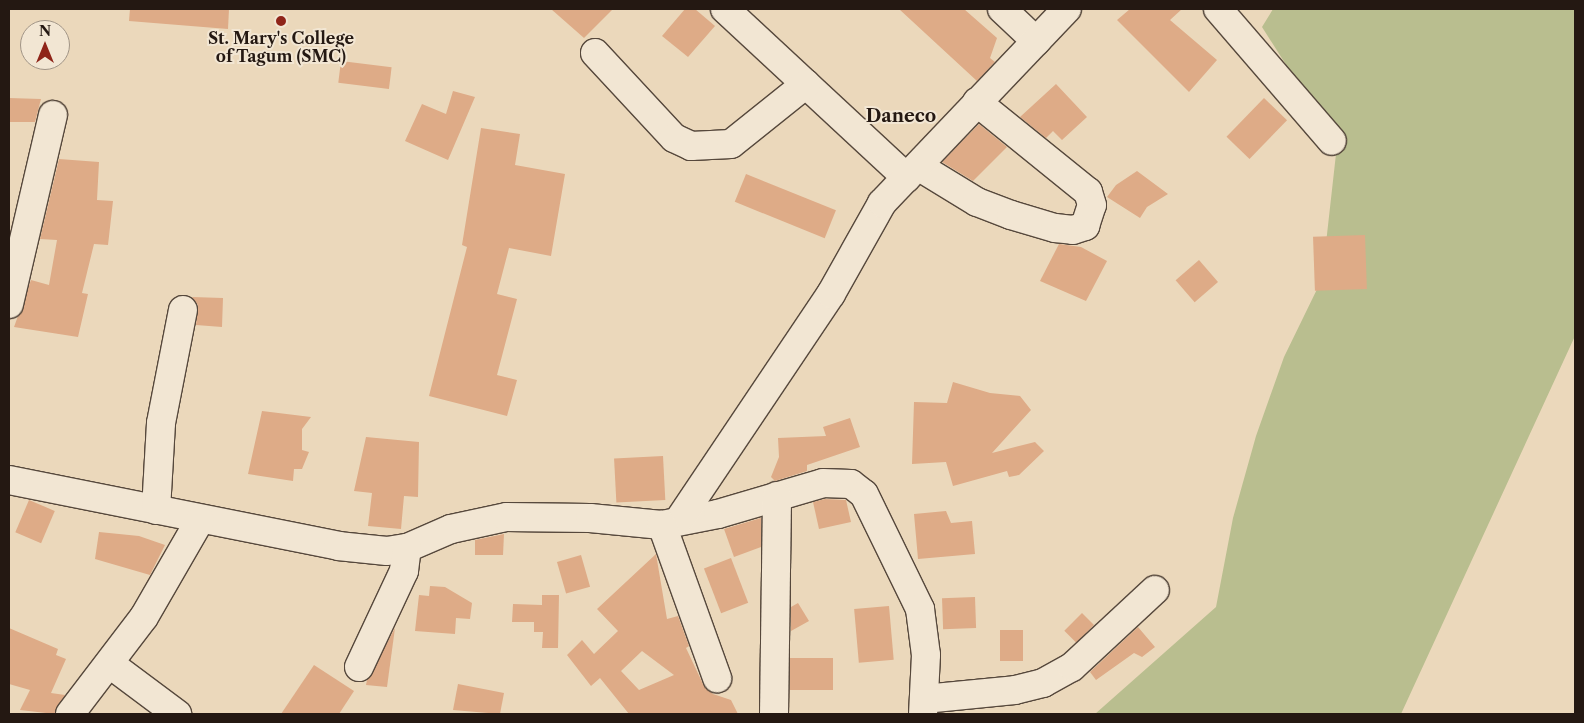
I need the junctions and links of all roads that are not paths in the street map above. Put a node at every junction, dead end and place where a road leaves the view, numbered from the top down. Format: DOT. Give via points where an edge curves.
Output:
graph roads {
  1 [pos="725,9"];
  2 [pos="1002,9"];
  3 [pos="1067,9"];
  4 [pos="1218,9"];
  5 [pos="1036,41"];
  6 [pos="595,53"];
  7 [pos="806,84"];
  8 [pos="977,102"];
  9 [pos="53,115"];
  10 [pos="1332,141"];
  11 [pos="912,172"];
  12 [pos="9,304"];
  13 [pos="183,310"];
  14 [pos="9,480"];
  15 [pos="777,496"];
  16 [pos="156,510"];
  17 [pos="200,520"];
  18 [pos="670,523"];
  19 [pos="407,548"];
  20 [pos="1155,590"];
  21 [pos="110,664"];
  22 [pos="359,667"];
  23 [pos="717,678"];
  24 [pos="923,706"];
  25 [pos="70,714"];
  26 [pos="177,714"];
  27 [pos="774,714"];
  1 -- 7 [label="street"];
  2 -- 5 [label="street"];
  3 -- 5 [label="street"];
  4 -- 10 [label="street"];
  5 -- 8 [label="street"];
  6 -- 7 [label="street" via="674,138 691,146 731,144"];
  7 -- 11 [label="street"];
  8 -- 11 [label="street"];
  8 -- 11 [label="street" via="1088,192 1092,206 1085,226 1073,230 1055,228 1011,215"];
  9 -- 12 [label="street"];
  11 -- 18 [label="street" via="865,227 831,294"];
  13 -- 16 [label="street" via="161,423"];
  14 -- 16 [label="street"];
  15 -- 18 [label="street" via="718,514"];
  15 -- 24 [label="street" via="841,482 864,494 920,609 926,655"];
  15 -- 27 [label="street"];
  16 -- 17 [label="street"];
  17 -- 19 [label="street" via="338,546 387,551"];
  17 -- 21 [label="street" via="179,563"];
  18 -- 19 [label="street" via="590,518 506,518 451,529"];
  18 -- 23 [label="street"];
  19 -- 22 [label="street" via="404,571"];
  20 -- 24 [label="street" via="1072,667 1043,683"];
  21 -- 25 [label="street"];
  21 -- 26 [label="street"];
}
